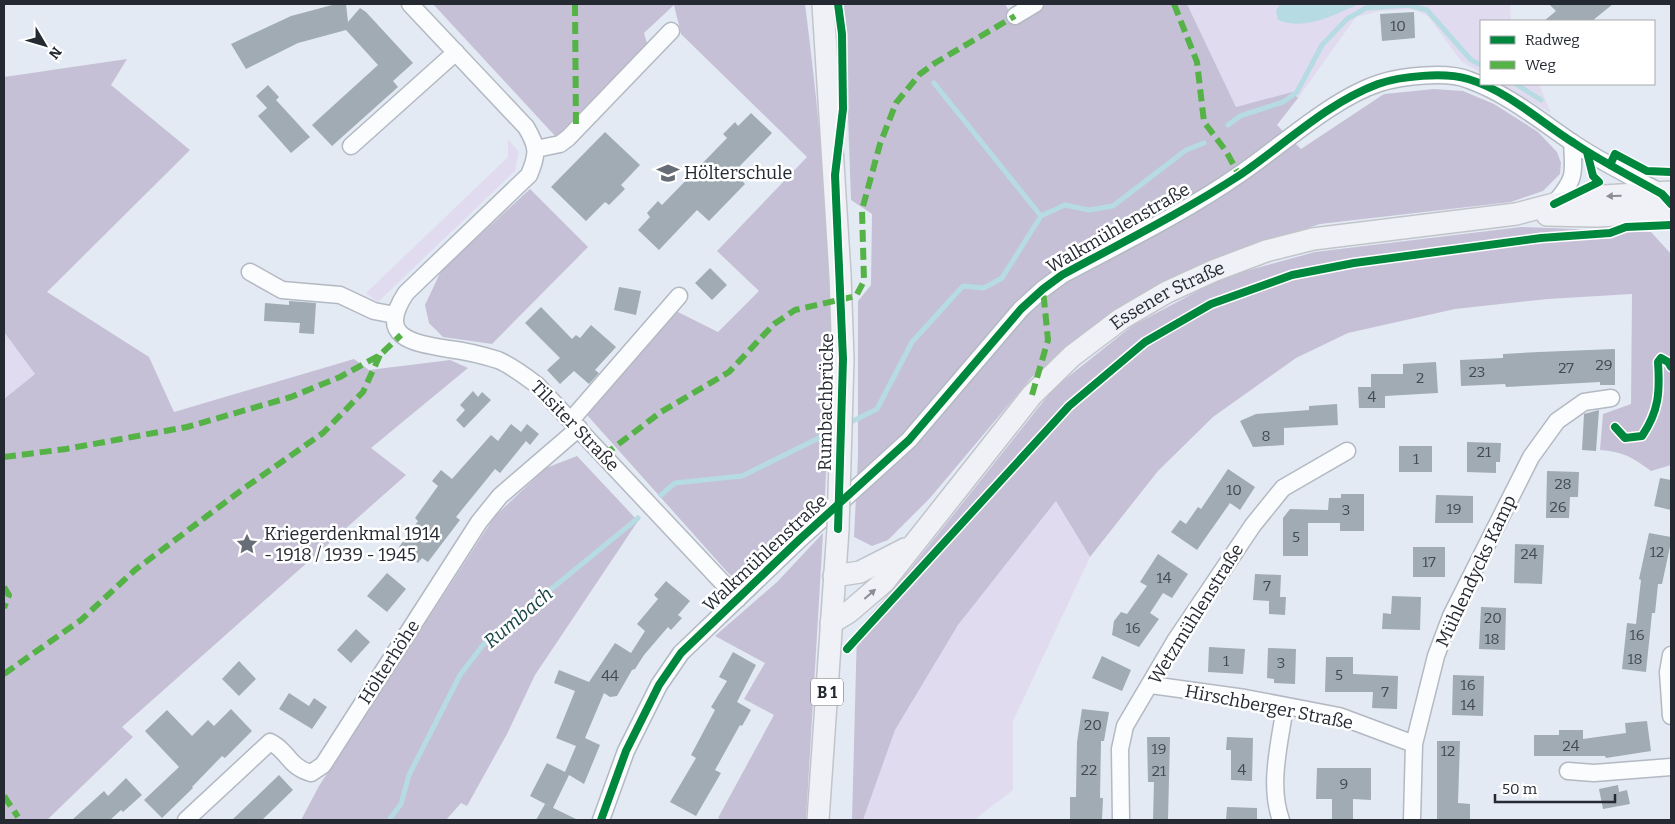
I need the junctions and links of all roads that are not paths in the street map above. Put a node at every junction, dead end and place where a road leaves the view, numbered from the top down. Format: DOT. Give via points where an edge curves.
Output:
graph roads {
  1 [pos="410,4"];
  2 [pos="823,4"];
  3 [pos="1035,4"];
  4 [pos="1015,16"];
  5 [pos="671,31"];
  6 [pos="456,52"];
  7 [pos="1480,84"];
  8 [pos="1481,85"];
  9 [pos="1572,142"];
  10 [pos="351,146"];
  11 [pos="536,149"];
  12 [pos="1669,200"];
  13 [pos="1554,204"];
  14 [pos="1516,214"];
  15 [pos="250,272"];
  16 [pos="679,296"];
  17 [pos="395,315"];
  18 [pos="1611,398"];
  19 [pos="575,424"];
  20 [pos="1348,451"];
  21 [pos="912,545"];
  22 [pos="834,576"];
  23 [pos="738,599"];
  24 [pos="831,623"];
  25 [pos="1671,655"];
  26 [pos="1150,685"];
  27 [pos="1285,706"];
  28 [pos="1671,716"];
  29 [pos="1414,744"];
  30 [pos="1671,767"];
  31 [pos="1568,771"];
  32 [pos="186,820"];
  33 [pos="600,820"];
  34 [pos="818,820"];
  35 [pos="1121,820"];
  36 [pos="1281,820"];
  37 [pos="1412,820"];
  1 -- 6 [label="street"];
  2 -- 22 [label="main road, Rumbachbrücke / B 1, bridge" via="842,359"];
  3 -- 4 [label="street"];
  5 -- 11 [label="street" via="560,144"];
  6 -- 10 [label="street"];
  6 -- 11 [label="street" via="526,127"];
  7 -- 23 [label="street, Walkmühlenstraße" via="1443,75 1398,79 1356,94 1239,176 1062,275 1021,309 909,440"];
  8 -- 9 [label="street, Walkmühlenstraße" via="1542,119"];
  9 -- 12 [label="street, Walkmühlenstraße"];
  9 -- 13 [label="street" via="1574,174"];
  11 -- 17 [label="street" via="536,159 529,175 406,293"];
  12 -- 13 [label="main road, Essener Straße, one-way" via="1604,196"];
  12 -- 14 [label="main road, Essener Straße" via="1597,216"];
  13 -- 14 [label="main road, Essener Straße"];
  14 -- 21 [label="main road, Essener Straße" via="1313,239 1266,251 1167,292 1121,319 1072,356 1032,395"];
  15 -- 17 [label="street" via="282,290 340,295 374,311"];
  16 -- 19 [label="street"];
  17 -- 19 [label="street, Tilsiter Straße" via="396,326 408,340 423,346 498,360 518,370 543,390"];
  18 -- 29 [label="street, Mühlendycks Kamp" via="1584,402 1557,421 1531,457 1450,616 1433,665"];
  19 -- 23 [label="street, Tilsiter Straße"];
  19 -- 32 [label="street, Hölterhöhe" via="500,496 479,522 323,765 311,773 298,769 270,742"];
  20 -- 26 [label="street, Wetzmühlenstraße" via="1283,488 1253,524 1175,641"];
  21 -- 22 [label="main road, Essener Straße" via="860,572"];
  24 -- 21 [label="main road, Essener Straße, one-way" via="884,582"];
  22 -- 24 [label="main road, B 1"];
  23 -- 33 [label="street, Walkmühlenstraße" via="681,653 659,685 626,751"];
  24 -- 34 [label="main road, B 1"];
  25 -- 28 [label="street" via="1668,672"];
  26 -- 27 [label="street, Hirschberger Straße"];
  26 -- 35 [label="street, Wetzmühlenstraße" via="1125,726 1120,749"];
  27 -- 29 [label="street, Hirschberger Straße" via="1339,716"];
  27 -- 36 [label="street" via="1275,772 1276,808"];
  29 -- 37 [label="street, Mühlendycks Kamp"];
  30 -- 31 [label="street" via="1594,773"];
}
